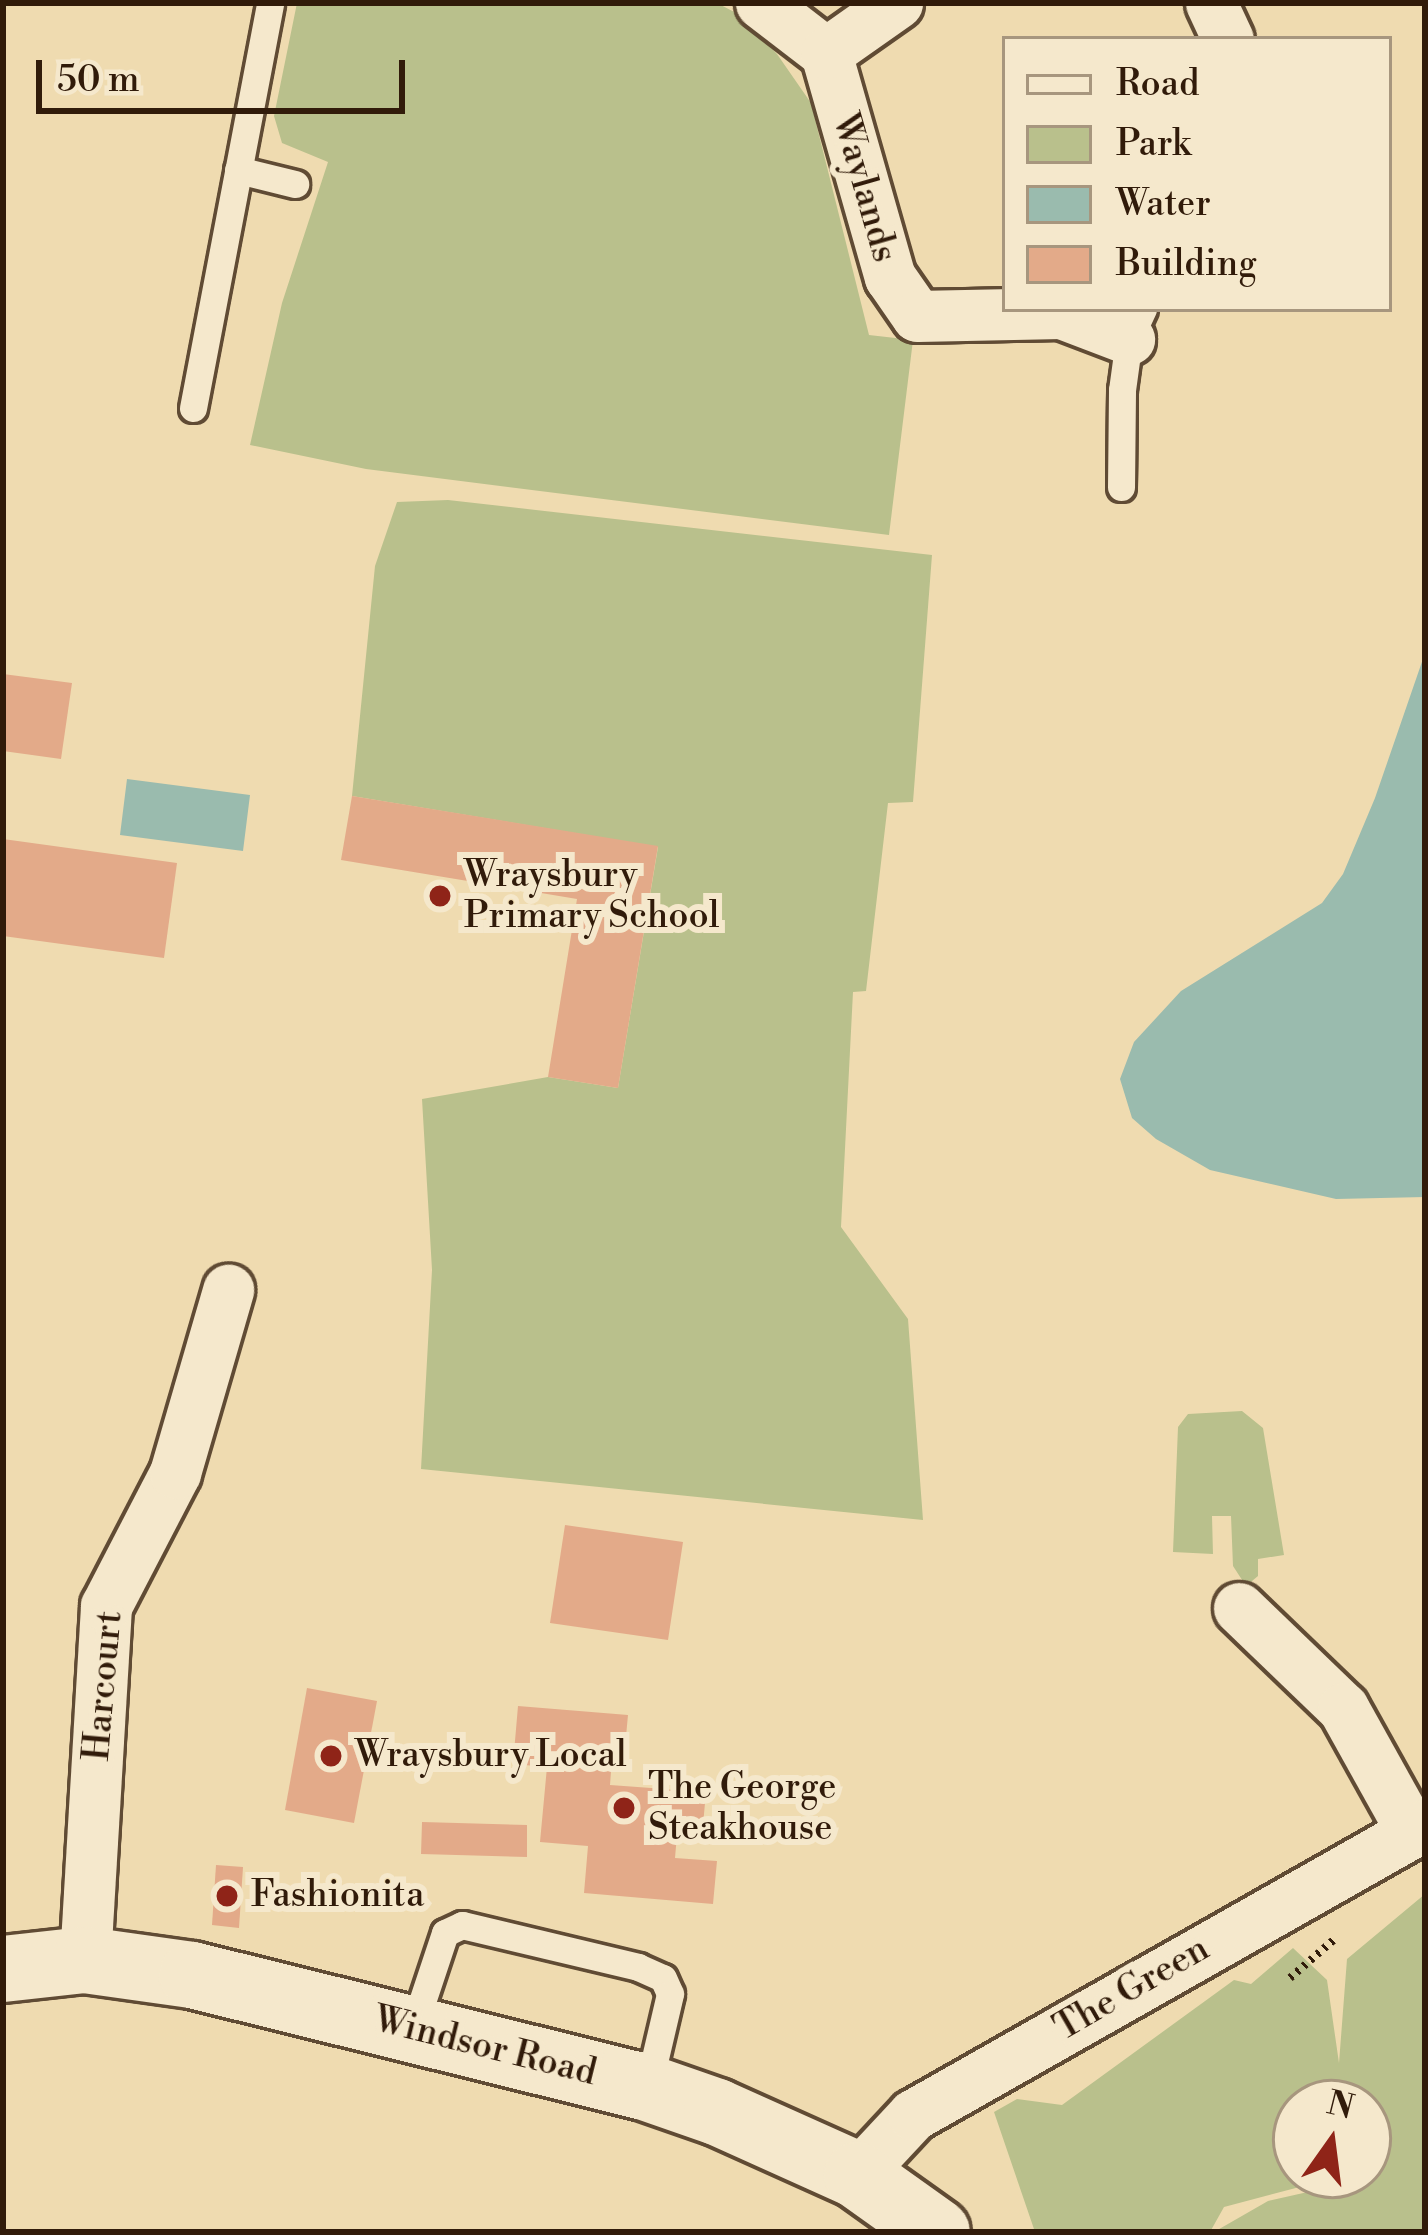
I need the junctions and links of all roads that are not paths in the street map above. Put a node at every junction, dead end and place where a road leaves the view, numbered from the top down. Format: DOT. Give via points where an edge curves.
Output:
graph roads {
  1 [pos="270,3"];
  2 [pos="761,3"];
  3 [pos="897,3"];
  4 [pos="1211,3"];
  5 [pos="1227,36"];
  6 [pos="826,52"];
  7 [pos="238,170"];
  8 [pos="295,184"];
  9 [pos="1136,324"];
  10 [pos="193,408"];
  11 [pos="1121,487"];
  12 [pos="228,1290"];
  13 [pos="1239,1608"];
  14 [pos="1419,1828"];
  15 [pos="85,1960"];
  16 [pos="3,1970"];
  17 [pos="412,2029"];
  18 [pos="648,2088"];
  19 [pos="857,2175"];
  20 [pos="938,2232"];
  1 -- 7 [label="lane"];
  2 -- 6 [label="street"];
  3 -- 6 [label="street"];
  4 -- 5 [label="street"];
  6 -- 9 [label="street, Waylands" via="890,277 917,316 1061,313"];
  7 -- 8 [label="lane"];
  7 -- 10 [label="lane"];
  9 -- 11 [label="lane"];
  12 -- 15 [label="street, Harcourt" via="175,1473 106,1606"];
  13 -- 14 [label="street" via="1343,1708"];
  14 -- 19 [label="street, The Green" via="913,2115"];
  15 -- 16 [label="main road, Windsor Road"];
  15 -- 17 [label="main road, Windsor Road" via="192,1975"];
  17 -- 18 [label="main road, Windsor Road"];
  17 -- 18 [label="lane" via="445,1934 462,1925 638,1967 663,1978 670,1994"];
  18 -- 19 [label="main road, Windsor Road"];
  19 -- 20 [label="main road, Windsor Road"];
}
